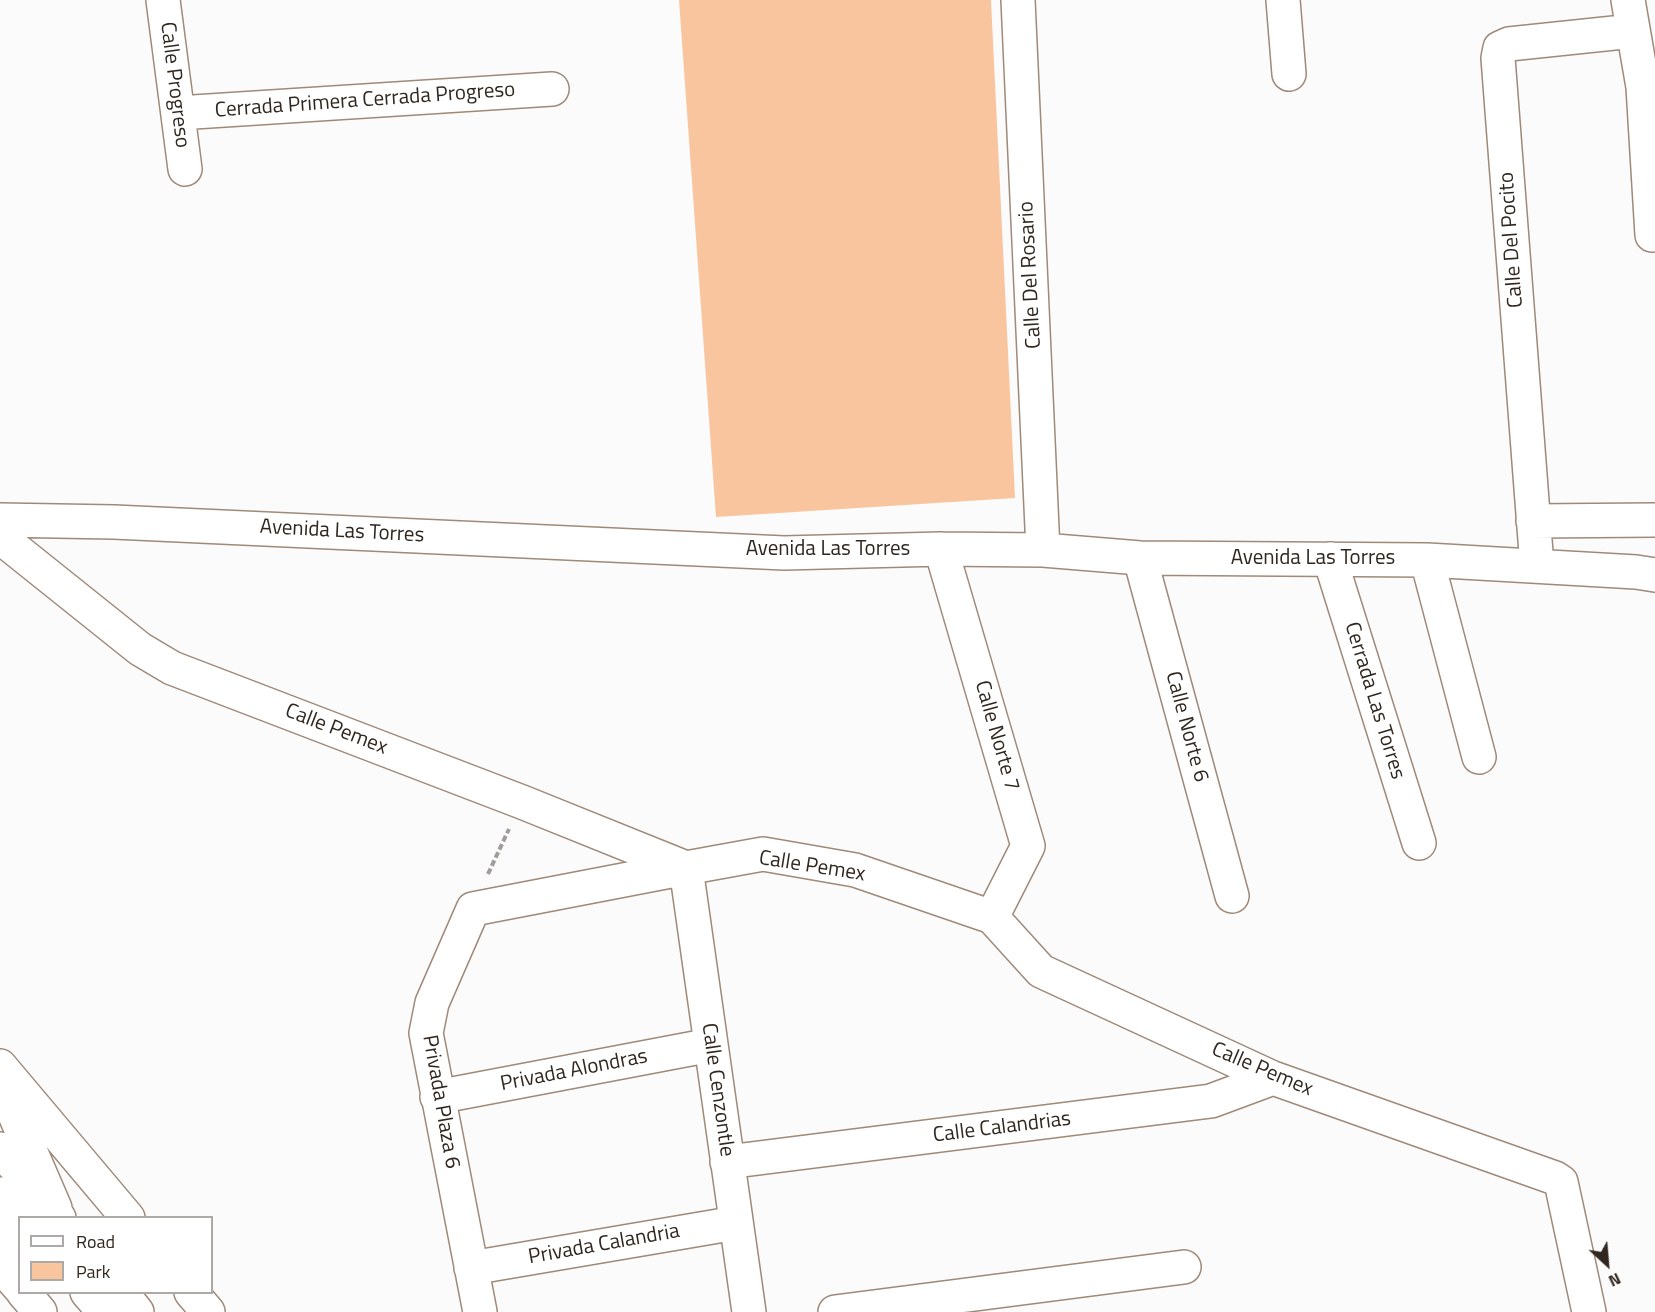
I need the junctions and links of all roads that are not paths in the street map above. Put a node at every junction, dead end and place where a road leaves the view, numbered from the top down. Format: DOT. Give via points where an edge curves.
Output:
graph roads {
  1 [pos="164,0"];
  2 [pos="1018,0"];
  3 [pos="1283,0"];
  4 [pos="1631,16"];
  5 [pos="1289,74"];
  6 [pos="552,89"];
  7 [pos="178,113"];
  8 [pos="185,169"];
  9 [pos="1652,235"];
  10 [pos="0,520"];
  11 [pos="1655,520"];
  12 [pos="1533,521"];
  13 [pos="0,537"];
  14 [pos="941,549"];
  15 [pos="1043,550"];
  16 [pos="1140,558"];
  17 [pos="1330,558"];
  18 [pos="1427,560"];
  19 [pos="1537,567"];
  20 [pos="1655,575"];
  21 [pos="1479,758"];
  22 [pos="1419,843"];
  23 [pos="686,868"];
  24 [pos="1232,896"];
  25 [pos="992,917"];
  26 [pos="711,1045"];
  27 [pos="0,1066"];
  28 [pos="1273,1078"];
  29 [pos="0,1080"];
  30 [pos="437,1097"];
  31 [pos="0,1149"];
  32 [pos="727,1162"];
  33 [pos="0,1194"];
  34 [pos="19,1216"];
  35 [pos="57,1216"];
  36 [pos="58,1216"];
  37 [pos="126,1216"];
  38 [pos="736,1223"];
  39 [pos="0,1225"];
  40 [pos="18,1244"];
  41 [pos="0,1265"];
  42 [pos="1184,1267"];
  43 [pos="471,1268"];
  44 [pos="18,1286"];
  45 [pos="24,1294"];
  46 [pos="61,1294"];
  47 [pos="88,1294"];
  48 [pos="122,1294"];
  49 [pos="192,1294"];
  50 [pos="976,1303"];
  51 [pos="40,1312"];
  52 [pos="77,1312"];
  53 [pos="104,1312"];
  54 [pos="137,1312"];
  55 [pos="208,1312"];
  56 [pos="480,1312"];
  57 [pos="748,1312"];
  58 [pos="835,1312"];
  59 [pos="1589,1312"];
  1 -- 7 [label="street, Calle Progreso"];
  2 -- 15 [label="street, Calle Del Rosario"];
  3 -- 5 [label="street"];
  4 -- 9 [label="street" via="1643,87"];
  4 -- 12 [label="street, Calle Del Pocito" via="1509,44 1500,48 1498,58"];
  6 -- 7 [label="street, Cerrada Primera Cerrada Progreso"];
  7 -- 8 [label="street, Calle Progreso"];
  10 -- 14 [label="street, Avenida Las Torres" via="126,522 784,552"];
  11 -- 12 [label="street"];
  12 -- 19 [label="street, Calle Del Pocito"];
  13 -- 23 [label="street, Calle Pemex" via="140,649 172,668"];
  14 -- 15 [label="street, Avenida Las Torres"];
  14 -- 25 [label="street, Calle Norte 7" via="1028,846"];
  15 -- 16 [label="street, Avenida Las Torres"];
  16 -- 17 [label="street, Avenida Las Torres"];
  16 -- 24 [label="street, Calle Norte 6"];
  17 -- 18 [label="street, Avenida Las Torres"];
  17 -- 22 [label="street, Cerrada Las Torres"];
  18 -- 19 [label="street, Avenida Las Torres"];
  18 -- 21 [label="street"];
  19 -- 20 [label="street, Avenida Las Torres"];
  23 -- 25 [label="street, Calle Pemex" via="763,854 855,870"];
  23 -- 26 [label="street, Calle Cenzontle"];
  23 -- 30 [label="street, Privada Plaza 6" via="473,909 432,1003 426,1033"];
  25 -- 28 [label="street, Calle Pemex" via="1041,971"];
  26 -- 30 [label="street, Privada Alondras"];
  26 -- 32 [label="street, Calle Cenzontle"];
  27 -- 37 [label="street"];
  28 -- 32 [label="street, Calle Calandrias" via="1211,1101"];
  28 -- 59 [label="street, Calle Pemex" via="1562,1182"];
  29 -- 36 [label="street"];
  30 -- 43 [label="street, Privada Plaza 6"];
  31 -- 35 [label="street"];
  32 -- 38 [label="street, Calle Cenzontle"];
  33 -- 34 [label="street"];
  38 -- 43 [label="street, Privada Calandria"];
  38 -- 57 [label="street, Calle Cenzontle"];
  39 -- 40 [label="street"];
  41 -- 44 [label="street"];
  42 -- 50 [label="street"];
  43 -- 56 [label="street, Privada Plaza 6"];
  45 -- 51 [label="street"];
  46 -- 52 [label="street"];
  47 -- 53 [label="street"];
  48 -- 54 [label="street"];
  49 -- 55 [label="street"];
  50 -- 58 [label="street"];
}
